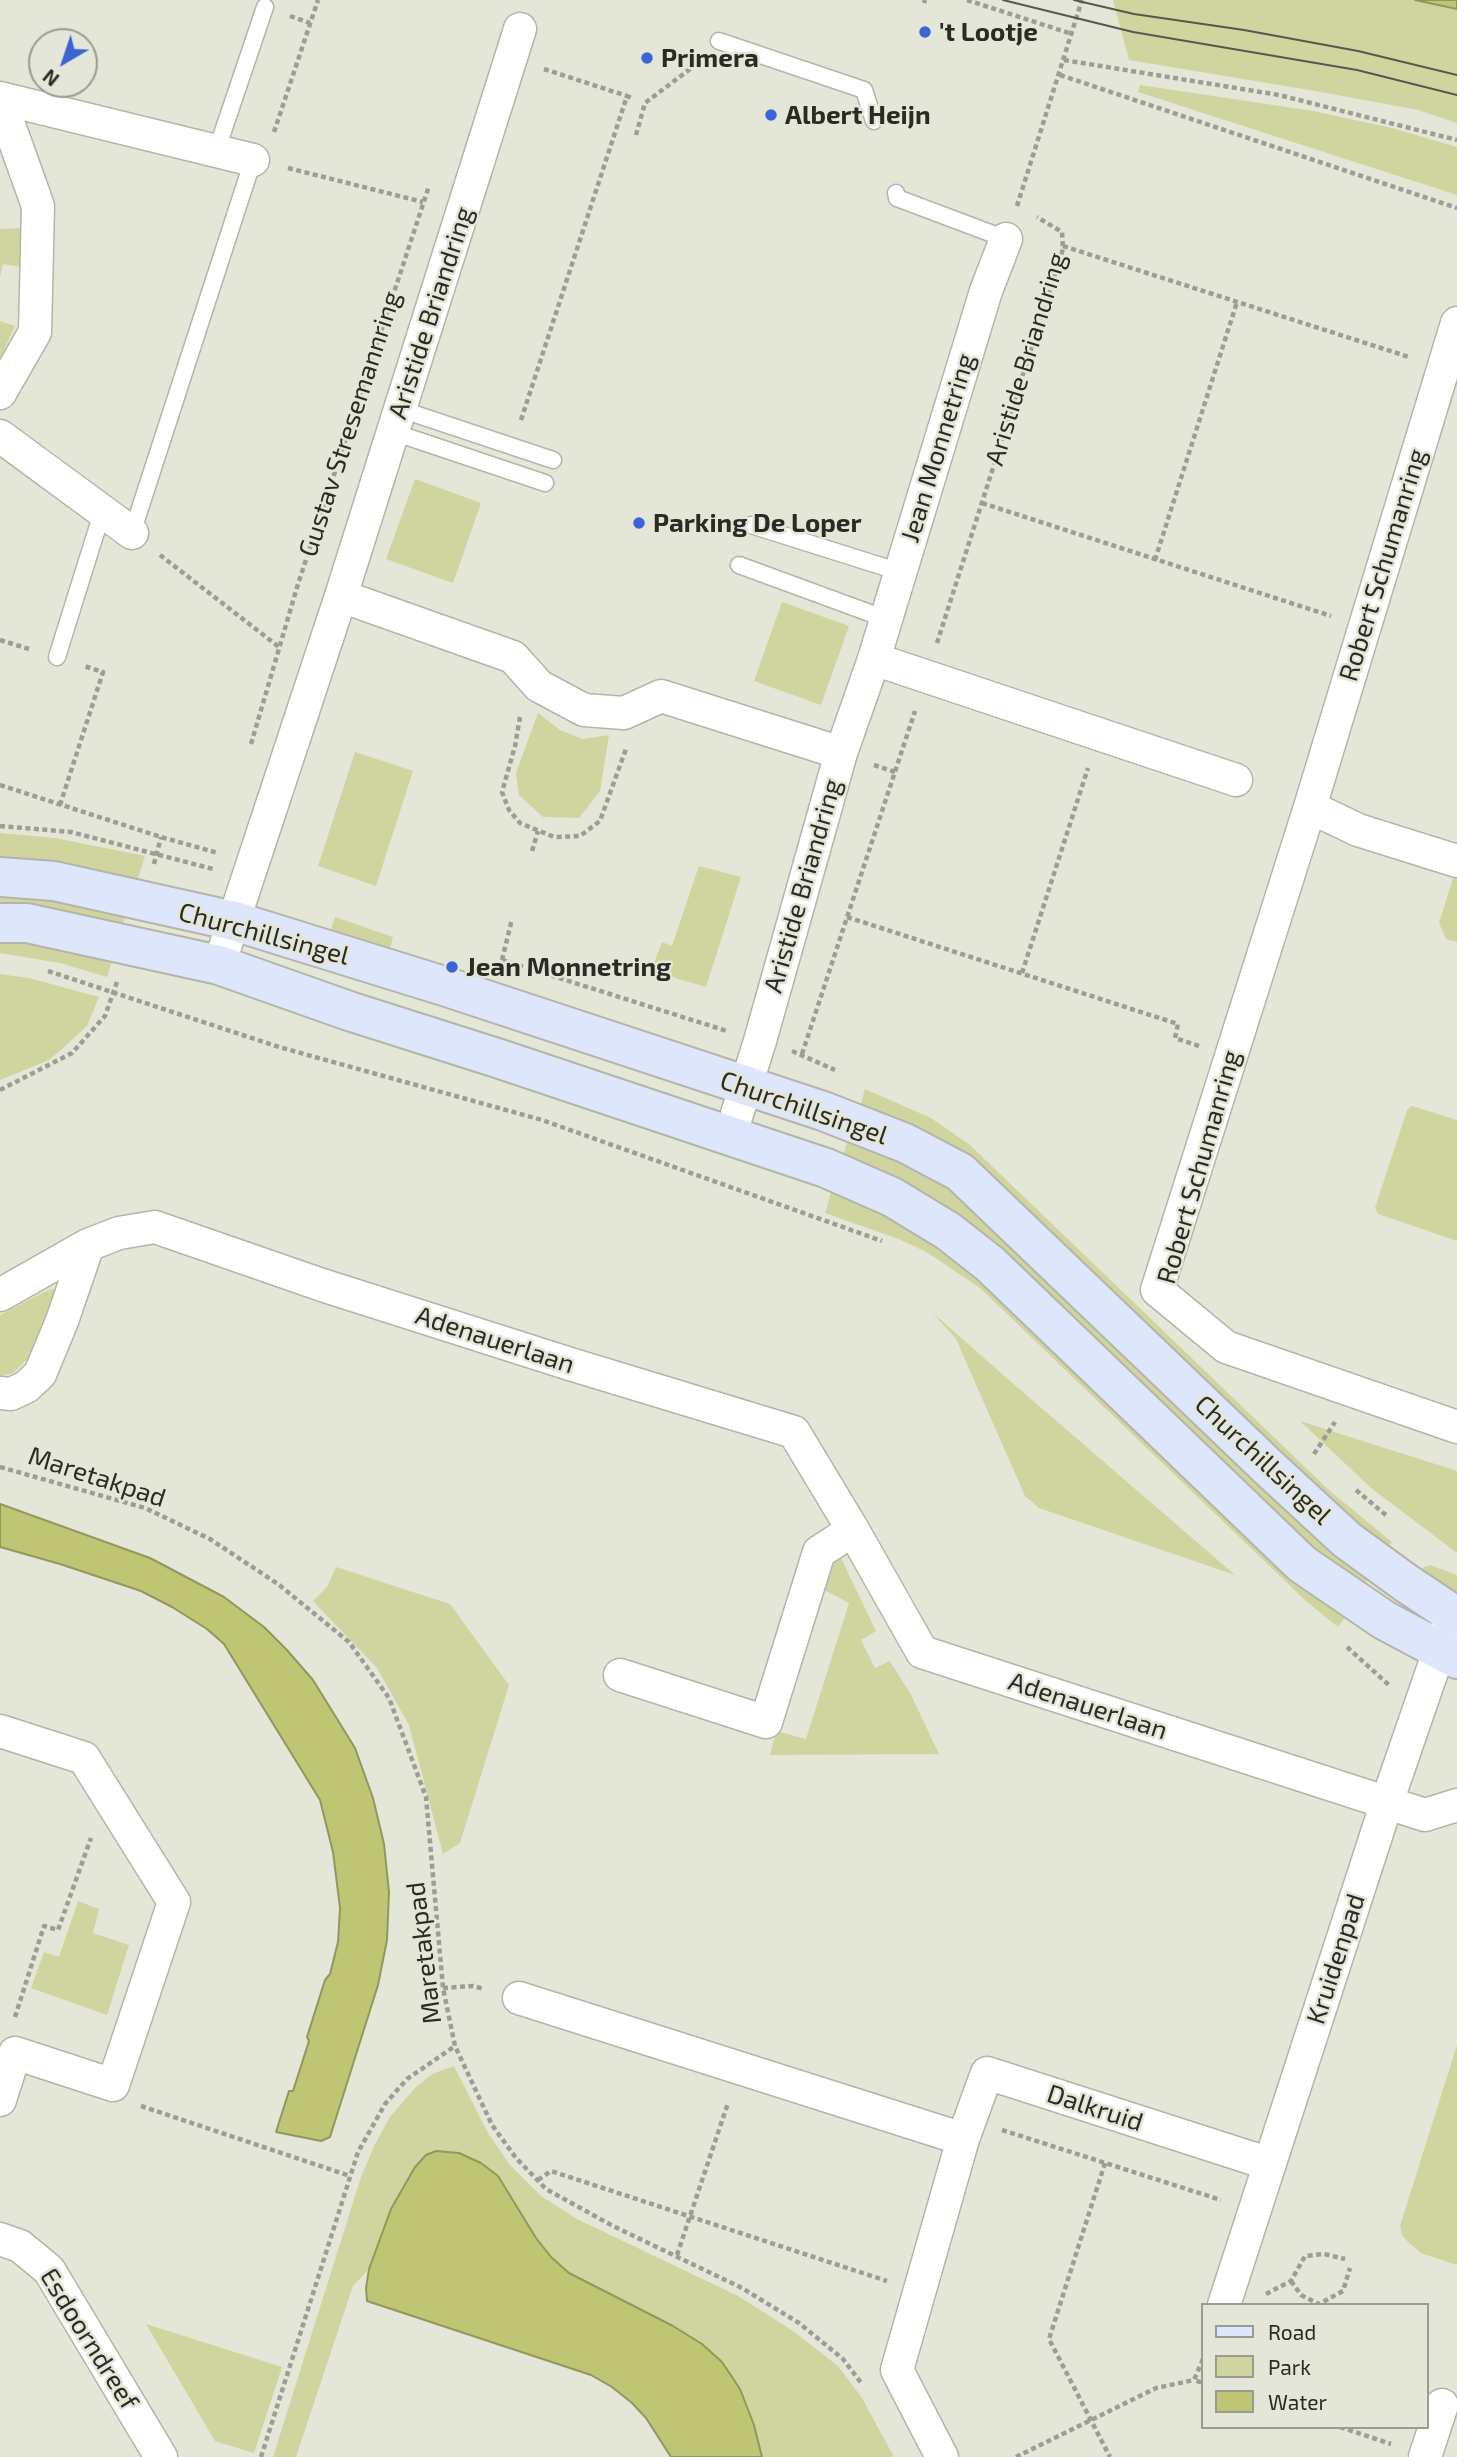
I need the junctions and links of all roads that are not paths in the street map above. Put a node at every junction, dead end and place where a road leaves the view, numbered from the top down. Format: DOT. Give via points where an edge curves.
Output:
graph roads {
  1 [pos="265,7"];
  2 [pos="719,41"];
  3 [pos="515,43"];
  4 [pos="0,99"];
  5 [pos="873,121"];
  6 [pos="216,152"];
  7 [pos="258,161"];
  8 [pos="896,193"];
  9 [pos="1006,239"];
  10 [pos="1457,323"];
  11 [pos="0,393"];
  12 [pos="396,421"];
  13 [pos="0,436"];
  14 [pos="553,460"];
  15 [pos="545,483"];
  16 [pos="102,513"];
  17 [pos="751,525"];
  18 [pos="132,533"];
  19 [pos="739,565"];
  20 [pos="900,572"];
  21 [pos="341,596"];
  22 [pos="886,619"];
  23 [pos="57,657"];
  24 [pos="873,659"];
  25 [pos="841,753"];
  26 [pos="1236,780"];
  27 [pos="1310,807"];
  28 [pos="1457,861"];
  29 [pos="0,877"];
  30 [pos="234,921"];
  31 [pos="0,923"];
  32 [pos="219,965"];
  33 [pos="745,1087"];
  34 [pos="730,1136"];
  35 [pos="88,1245"];
  36 [pos="0,1295"];
  37 [pos="0,1393"];
  38 [pos="1457,1427"];
  39 [pos="853,1530"];
  40 [pos="1454,1616"];
  41 [pos="1448,1654"];
  42 [pos="620,1675"];
  43 [pos="0,1731"];
  44 [pos="1387,1802"];
  45 [pos="1457,1804"];
  46 [pos="519,1998"];
  47 [pos="0,2100"];
  48 [pos="967,2129"];
  49 [pos="1270,2164"];
  50 [pos="0,2239"];
  51 [pos="1225,2303"];
  52 [pos="1442,2405"];
  53 [pos="1425,2456"];
  54 [pos="161,2457"];
  55 [pos="942,2457"];
  1 -- 6 [label="lane"];
  2 -- 5 [label="lane" via="864,90"];
  3 -- 12 [label="street, Aristide Briandring"];
  4 -- 6 [label="street"];
  4 -- 11 [label="street" via="38,206 35,332"];
  6 -- 7 [label="street"];
  7 -- 18 [label="lane"];
  8 -- 9 [label="lane" via="897,198"];
  9 -- 20 [label="street, Jean Monnetring"];
  10 -- 27 [label="street, Robert Schumanring"];
  12 -- 14 [label="lane"];
  12 -- 15 [label="lane"];
  12 -- 21 [label="street, Aristide Briandring"];
  13 -- 16 [label="street"];
  16 -- 18 [label="street"];
  16 -- 23 [label="lane"];
  17 -- 20 [label="lane"];
  19 -- 22 [label="lane"];
  20 -- 22 [label="street, Jean Monnetring"];
  21 -- 25 [label="street, Aristide Briandring" via="513,657 539,686 584,710 624,713 661,696"];
  21 -- 30 [label="street, Aristide Briandring"];
  22 -- 24 [label="street, Jean Monnetring"];
  24 -- 25 [label="street, Jean Monnetring"];
  24 -- 26 [label="street"];
  25 -- 33 [label="street, Aristide Briandring"];
  27 -- 28 [label="street" via="1358,830"];
  27 -- 38 [label="street, Robert Schumanring" via="1157,1290 1226,1347"];
  29 -- 30 [label="street, Churchillsingel" via="54,881"];
  30 -- 32 [label="street, Aristide Briandring"];
  30 -- 33 [label="street, Churchillsingel"];
  31 -- 32 [label="street, Churchillsingel" via="27,923"];
  32 -- 34 [label="street, Churchillsingel"];
  33 -- 34 [label="street, Aristide Briandring"];
  33 -- 40 [label="street, Churchillsingel" via="905,1143 960,1172 1338,1532"];
  34 -- 41 [label="street, Churchillsingel" via="837,1173 948,1231 990,1264 1302,1564 1384,1620"];
  35 -- 36 [label="street, Adenauerlaan"];
  35 -- 37 [label="street" via="40,1374 26,1387"];
  35 -- 39 [label="street, Adenauerlaan" via="119,1233 155,1227 322,1285 794,1432"];
  39 -- 42 [label="street" via="819,1552 765,1722"];
  39 -- 44 [label="street, Adenauerlaan" via="922,1652"];
  40 -- 41 [label="street, Kruidenpad"];
  41 -- 44 [label="street, Kruidenpad"];
  43 -- 47 [label="street" via="84,1758 174,1902 113,2085 15,2053"];
  44 -- 45 [label="street, Adenauerlaan" via="1425,1815"];
  44 -- 49 [label="street, Kruidenpad"];
  46 -- 48 [label="street" via="739,2068"];
  48 -- 49 [label="street, Dalkruid" via="987,2073"];
  48 -- 55 [label="street, Dalkruid" via="897,2370"];
  49 -- 51 [label="street, Kruidenpad"];
  50 -- 54 [label="street, Esdoorndreef" via="20,2246 49,2270"];
  52 -- 53 [label="street"];
}
